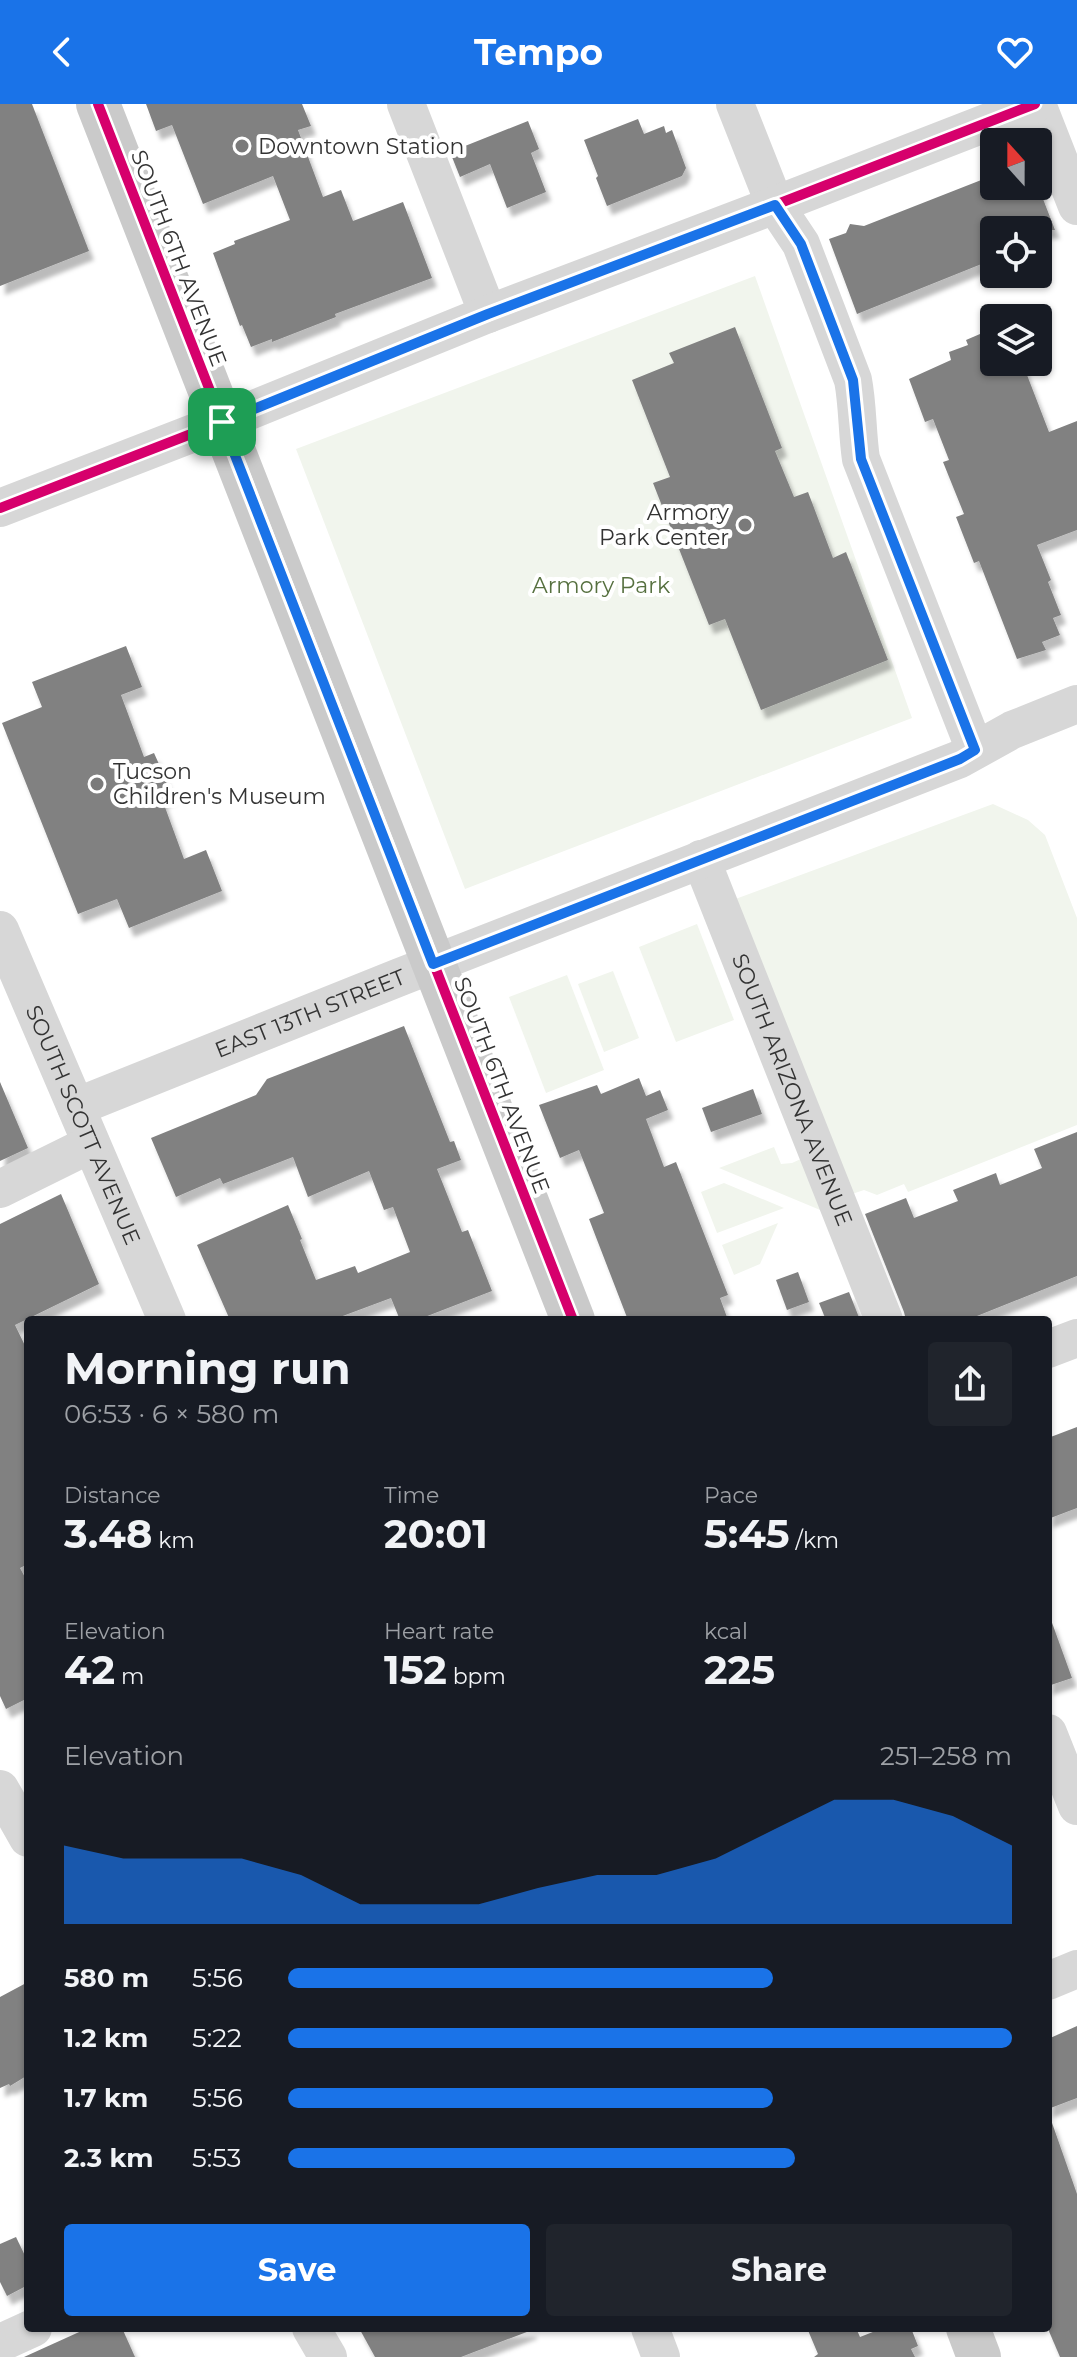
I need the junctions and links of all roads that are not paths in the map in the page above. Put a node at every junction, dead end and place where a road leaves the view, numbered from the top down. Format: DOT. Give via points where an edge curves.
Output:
graph roads {
  1 [pos="98,104"];
  2 [pos="406,104"];
  3 [pos="735,104"];
  4 [pos="1036,104"];
  5 [pos="775,205"];
  6 [pos="1077,206"];
  7 [pos="488,314"];
  8 [pos="222,422"];
  9 [pos="0,508"];
  10 [pos="1077,704"];
  11 [pos="975,750"];
  12 [pos="701,859"];
  13 [pos="0,930"];
  14 [pos="433,964"];
  15 [pos="76,1107"];
  16 [pos="91,1144"];
  17 [pos="0,1189"];
  18 [pos="165,1316"];
  19 [pos="571,1316"];
  20 [pos="882,1316"];
  21 [pos="1077,1338"];
  22 [pos="1052,1347"];
  23 [pos="1052,1743"];
  24 [pos="24,1784"];
  25 [pos="0,1791"];
  26 [pos="1077,1806"];
  27 [pos="24,1831"];
  28 [pos="1077,1969"];
  29 [pos="1052,1979"];
  30 [pos="24,2332"];
  31 [pos="313,2332"];
  32 [pos="652,2332"];
  33 [pos="970,2332"];
  34 [pos="0,2343"];
  35 [pos="328,2357"];
  36 [pos="661,2357"];
  37 [pos="979,2357"];
  1 -- 8 [label="main road, SOUTH 6TH AVENUE"];
  2 -- 7 [label="street"];
  3 -- 5 [label="street"];
  4 -- 5 [label="street"];
  4 -- 6 [label="street"];
  5 -- 7 [label="street"];
  5 -- 11 [label="street" via="801,244 853,380 861,459"];
  7 -- 8 [label="street"];
  8 -- 9 [label="street"];
  8 -- 14 [label="main road, SOUTH 6TH AVENUE"];
  10 -- 11 [label="street, EAST 13TH STREET"];
  11 -- 12 [label="street, EAST 13TH STREET"];
  12 -- 14 [label="street, EAST 13TH STREET"];
  12 -- 20 [label="street, SOUTH ARIZONA AVENUE"];
  13 -- 15 [label="street, SOUTH SCOTT AVENUE"];
  14 -- 15 [label="street, EAST 13TH STREET"];
  14 -- 19 [label="main road, SOUTH 6TH AVENUE"];
  15 -- 16 [label="street, SOUTH SCOTT AVENUE"];
  16 -- 17 [label="street"];
  16 -- 18 [label="street, SOUTH SCOTT AVENUE"];
  21 -- 22 [label="street"];
  23 -- 26 [label="street"];
  24 -- 25 [label="street"];
  25 -- 27 [label="street"];
  28 -- 29 [label="street"];
  30 -- 34 [label="street"];
  31 -- 35 [label="street"];
  32 -- 36 [label="street"];
  33 -- 37 [label="main road"];
}
